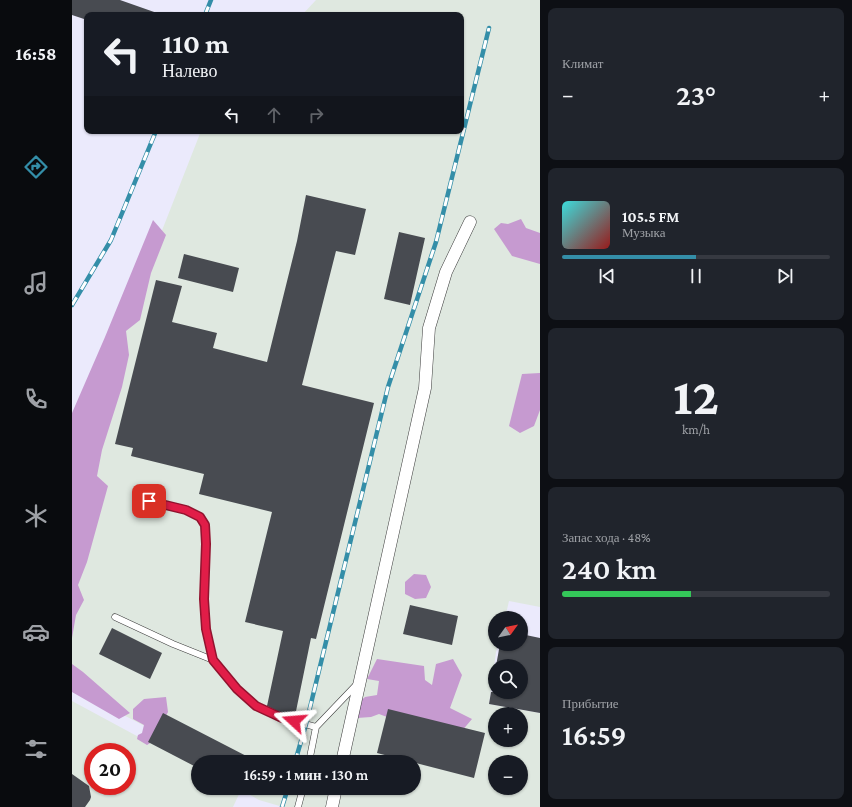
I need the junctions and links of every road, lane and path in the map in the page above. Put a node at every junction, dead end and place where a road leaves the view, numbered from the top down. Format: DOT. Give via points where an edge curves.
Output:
graph roads {
  1 [pos="470,222"];
  2 [pos="149,501"];
  3 [pos="115,617"];
  4 [pos="213,660"];
  5 [pos="361,679"];
  6 [pos="316,727"];
  7 [pos="310,755"];
  8 [pos="344,755"];
  9 [pos="301,795"];
  10 [pos="335,795"];
  11 [pos="298,807"];
  12 [pos="332,807"];
  1 -- 5 [label="street" via="446,272 429,328 425,388"];
  2 -- 4 [label="lane" via="186,510 200,517 205,525 204,599 206,629"];
  3 -- 4 [label="lane"];
  4 -- 6 [label="lane" via="237,689 256,706 282,718"];
  5 -- 6 [label="lane"];
  5 -- 8 [label="street"];
  6 -- 7 [label="lane"];
  9 -- 11 [label="lane"];
  10 -- 12 [label="street"];
}
